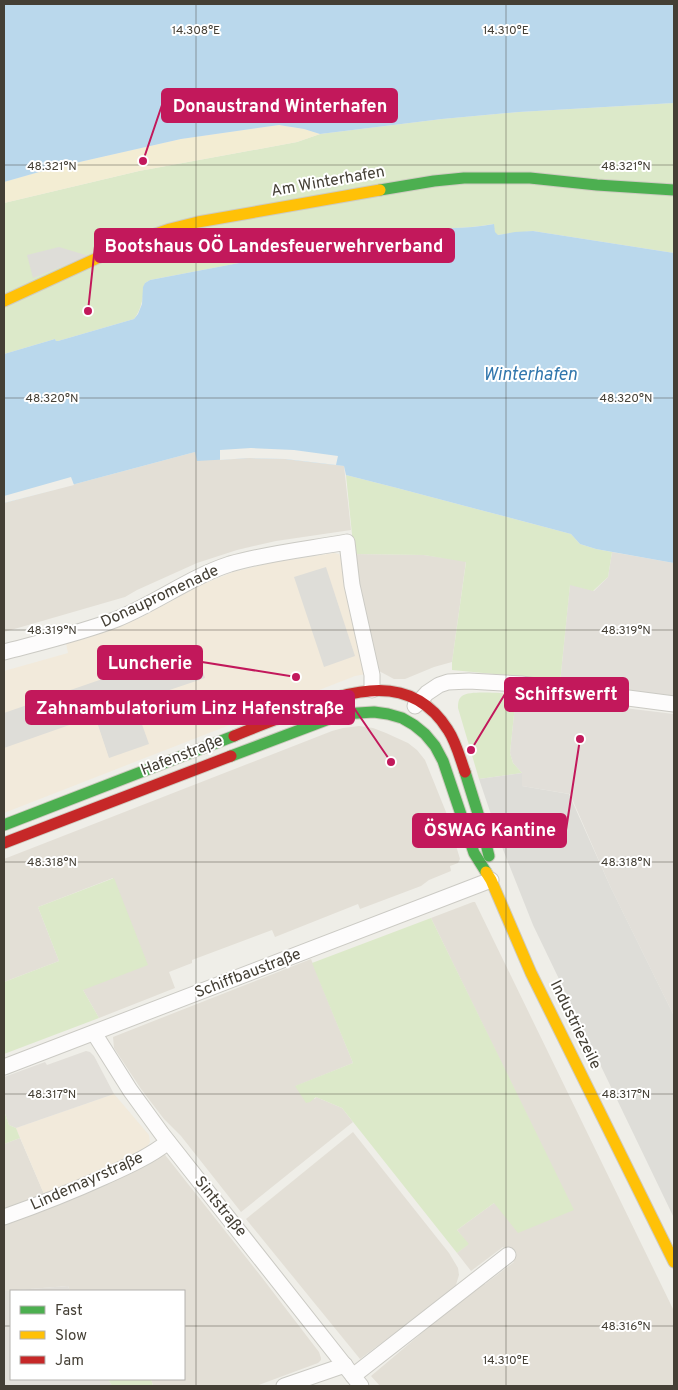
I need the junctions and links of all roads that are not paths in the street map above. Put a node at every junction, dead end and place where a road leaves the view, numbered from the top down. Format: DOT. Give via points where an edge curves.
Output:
graph roads {
  1 [pos="674,190"];
  2 [pos="4,301"];
  3 [pos="4,652"];
  4 [pos="372,690"];
  5 [pos="419,701"];
  6 [pos="674,704"];
  7 [pos="406,720"];
  8 [pos="4,825"];
  9 [pos="4,843"];
  10 [pos="491,880"];
  11 [pos="94,1033"];
  12 [pos="4,1067"];
  13 [pos="168,1142"];
  14 [pos="4,1217"];
  15 [pos="508,1255"];
  16 [pos="674,1262"];
  17 [pos="353,1376"];
  18 [pos="284,1386"];
  1 -- 2 [label="main road, Am Winterhafen" via="506,177 398,186 170,229 130,243"];
  3 -- 4 [label="street, Donaupromenade" via="118,619 204,574 231,564 346,542 372,675"];
  4 -- 5 [label="main road, Hafenstraße" via="402,694"];
  4 -- 8 [label="main road, Hafenstraße" via="350,692 326,700"];
  5 -- 6 [label="street" via="444,683 491,682"];
  5 -- 7 [label="street"];
  5 -- 10 [label="main road, Hafenstraße" via="435,713 457,747 488,849"];
  7 -- 9 [label="main road, Hafenstraße" via="374,711 330,717"];
  7 -- 10 [label="main road, Hafenstraße" via="438,750 474,854"];
  10 -- 11 [label="street, Schiffbaustraße"];
  10 -- 16 [label="main road, Industriezeile" via="531,973"];
  11 -- 12 [label="street, Schiffbaustraße"];
  11 -- 13 [label="street, Sintstraße"];
  13 -- 14 [label="street, Lindemayrstraße" via="149,1155 69,1193"];
  13 -- 17 [label="street, Sintstraße"];
  15 -- 17 [label="street"];
  17 -- 18 [label="street"];
}
